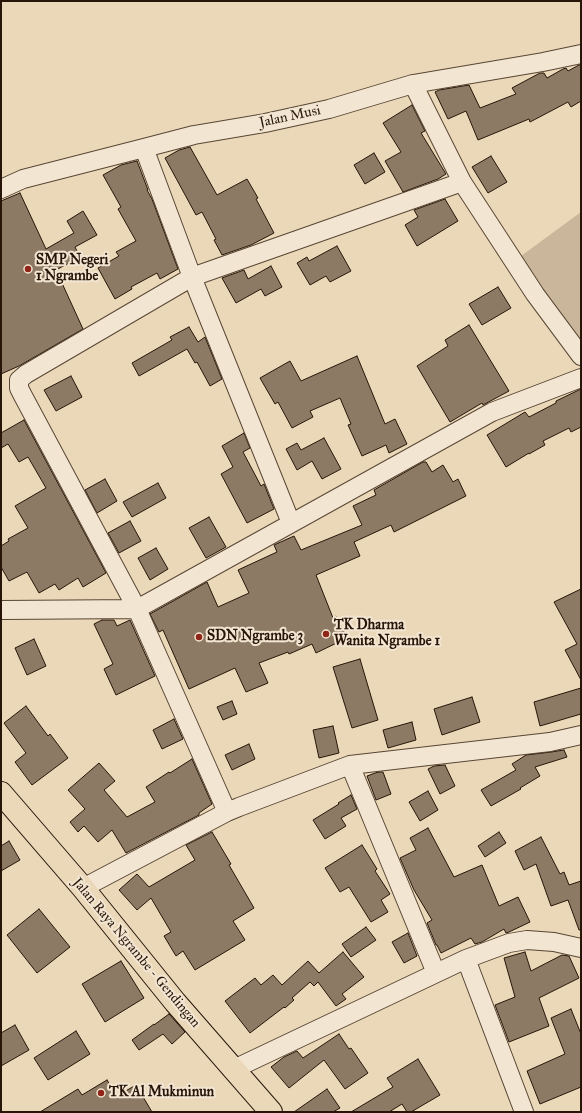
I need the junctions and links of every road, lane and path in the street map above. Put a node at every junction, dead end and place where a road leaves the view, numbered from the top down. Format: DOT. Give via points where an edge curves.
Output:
graph roads {
  1 [pos="581,54"];
  2 [pos="413,84"];
  3 [pos="144,148"];
  4 [pos="462,182"];
  5 [pos="1,189"];
  6 [pos="192,277"];
  7 [pos="581,356"];
  8 [pos="581,378"];
  9 [pos="291,523"];
  10 [pos="137,609"];
  11 [pos="1,610"];
  12 [pos="581,735"];
  13 [pos="350,765"];
  14 [pos="1,793"];
  15 [pos="227,812"];
  16 [pos="84,888"];
  17 [pos="581,948"];
  18 [pos="466,959"];
  19 [pos="436,973"];
  20 [pos="234,1069"];
  21 [pos="271,1112"];
  22 [pos="524,1112"];
  1 -- 2 [label="street, Jalan Musi"];
  2 -- 3 [label="street, Jalan Musi" via="329,109 265,124 194,135"];
  2 -- 4 [label="street"];
  3 -- 5 [label="street, Jalan Musi" via="23,179"];
  3 -- 6 [label="street"];
  4 -- 6 [label="street"];
  4 -- 7 [label="street" via="535,294"];
  6 -- 9 [label="street"];
  6 -- 10 [label="street" via="19,380 22,394"];
  8 -- 9 [label="street" via="492,412"];
  9 -- 10 [label="street"];
  10 -- 11 [label="street"];
  10 -- 15 [label="street"];
  12 -- 13 [label="street" via="550,742"];
  13 -- 15 [label="street"];
  13 -- 19 [label="street"];
  14 -- 16 [label="main road, Jalan Raya Ngrambe - Gendingan"];
  15 -- 16 [label="street"];
  16 -- 20 [label="main road, Jalan Raya Ngrambe - Gendingan" via="175,1002"];
  17 -- 18 [label="street" via="527,940 509,943"];
  18 -- 19 [label="street"];
  18 -- 22 [label="street"];
  19 -- 20 [label="street"];
  20 -- 21 [label="main road, Jalan Raya Ngrambe - Gendingan"];
}
